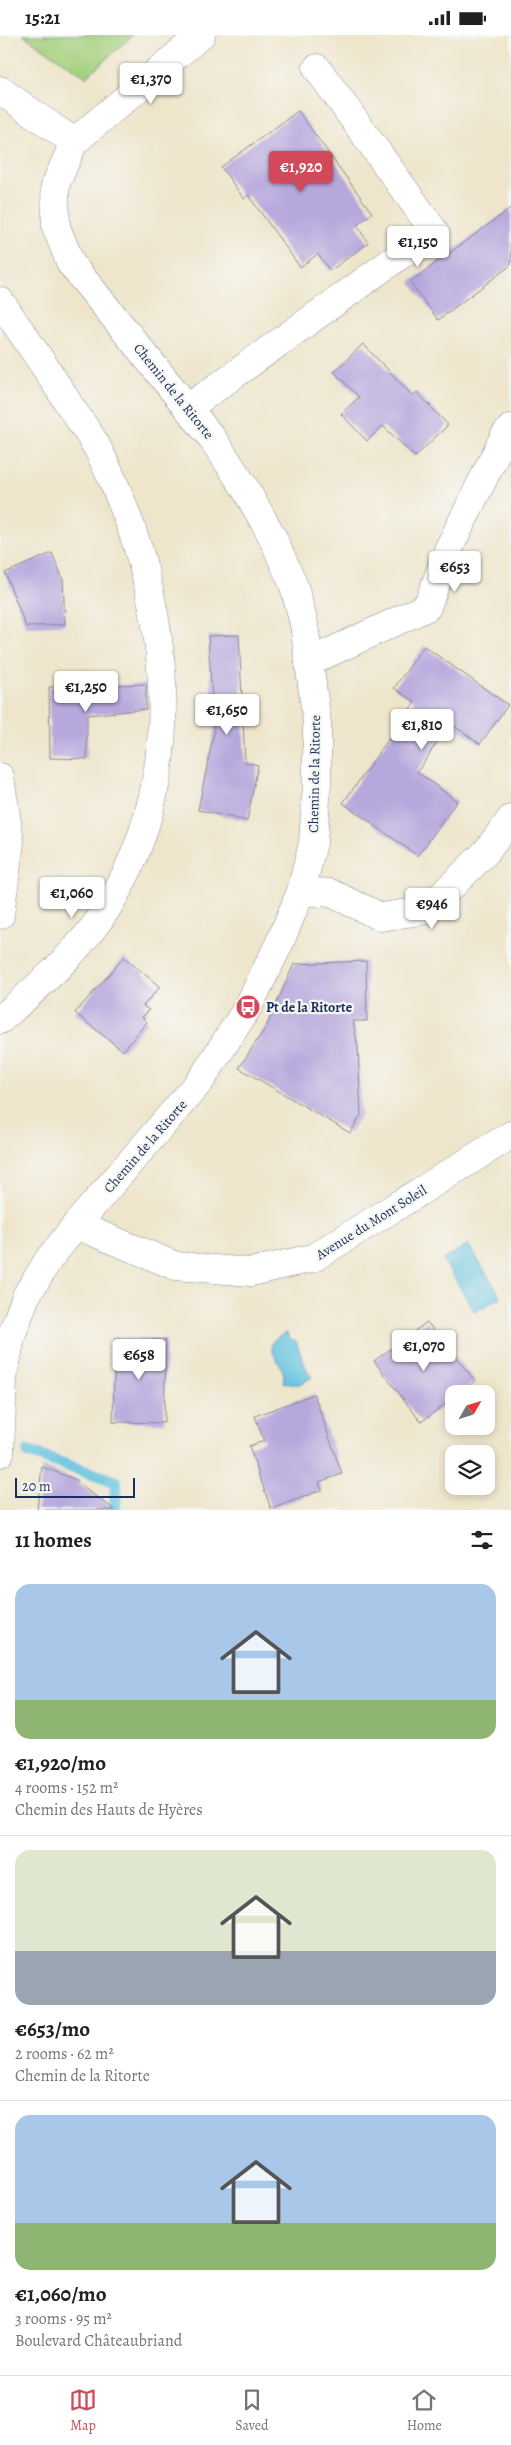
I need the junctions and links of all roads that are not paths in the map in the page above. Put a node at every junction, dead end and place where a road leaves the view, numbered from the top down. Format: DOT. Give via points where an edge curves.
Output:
graph roads {
  1 [pos="201,35"];
  2 [pos="317,68"];
  3 [pos="0,90"];
  4 [pos="74,142"];
  5 [pos="0,301"];
  6 [pos="188,408"];
  7 [pos="511,428"];
  8 [pos="310,662"];
  9 [pos="0,777"];
  10 [pos="511,819"];
  11 [pos="301,891"];
  12 [pos="0,915"];
  13 [pos="0,1020"];
  14 [pos="511,1135"];
  15 [pos="76,1225"];
  16 [pos="0,1453"];
  1 -- 4 [label="street"];
  2 -- 6 [label="street" via="434,231"];
  3 -- 4 [label="street"];
  4 -- 6 [label="street, Chemin de la Ritorte" via="55,186 56,227 71,263"];
  5 -- 13 [label="street" via="98,449 126,513 159,637 164,702 160,758 148,820 130,868 108,906 78,946"];
  6 -- 8 [label="street, Chemin de la Ritorte" via="236,473 272,536 294,586"];
  7 -- 8 [label="street" via="448,550 427,607"];
  8 -- 11 [label="street, Chemin de la Ritorte" via="317,723 317,784 313,843"];
  9 -- 12 [label="street" via="10,842"];
  10 -- 11 [label="street" via="486,852 427,910 381,917 330,893"];
  11 -- 15 [label="street, Chemin de la Ritorte" via="248,1007 201,1080"];
  14 -- 15 [label="street, Avenue du Mont Soleil" via="313,1258 251,1272 176,1266"];
  15 -- 16 [label="street, Chemin de la Ritorte" via="26,1296 11,1337 3,1378"];
}
